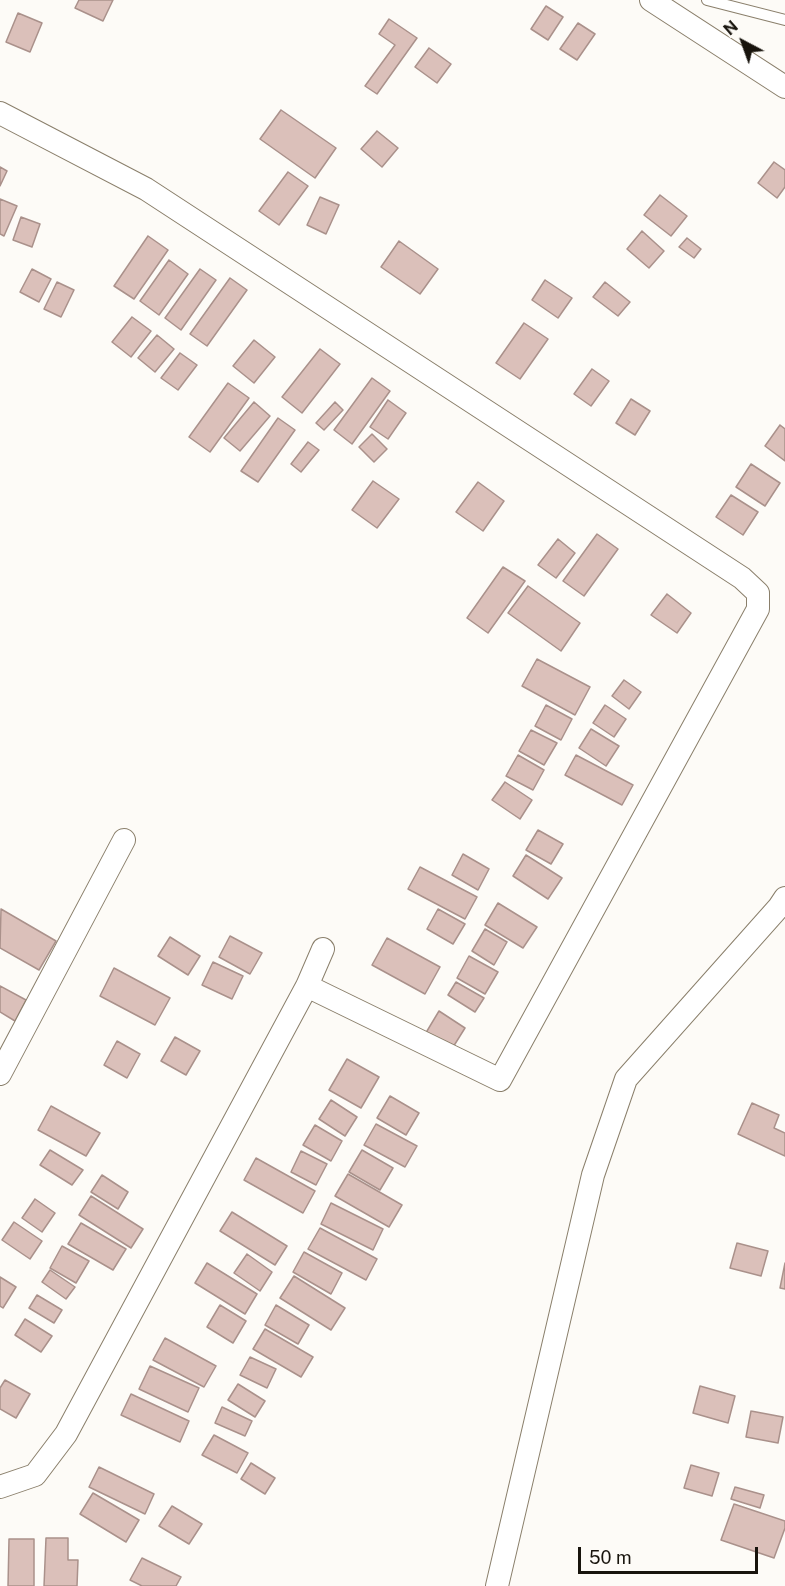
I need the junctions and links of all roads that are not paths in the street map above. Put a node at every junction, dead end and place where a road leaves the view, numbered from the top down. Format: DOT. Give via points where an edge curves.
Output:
graph roads {
  1 [pos="651,0"];
  2 [pos="707,0"];
  3 [pos="785,20"];
  4 [pos="785,87"];
  5 [pos="0,112"];
  6 [pos="124,840"];
  7 [pos="783,905"];
  8 [pos="323,949"];
  9 [pos="307,986"];
  10 [pos="0,1074"];
  11 [pos="0,1487"];
  12 [pos="497,1586"];
  1 -- 4 [label="street"];
  2 -- 3 [label="lane"];
  5 -- 9 [label="street" via="146,189 742,578 758,593 758,609 500,1080"];
  6 -- 10 [label="street"];
  7 -- 12 [label="street" via="626,1079 593,1175"];
  8 -- 9 [label="street"];
  9 -- 11 [label="street" via="66,1434 35,1475"];
}
